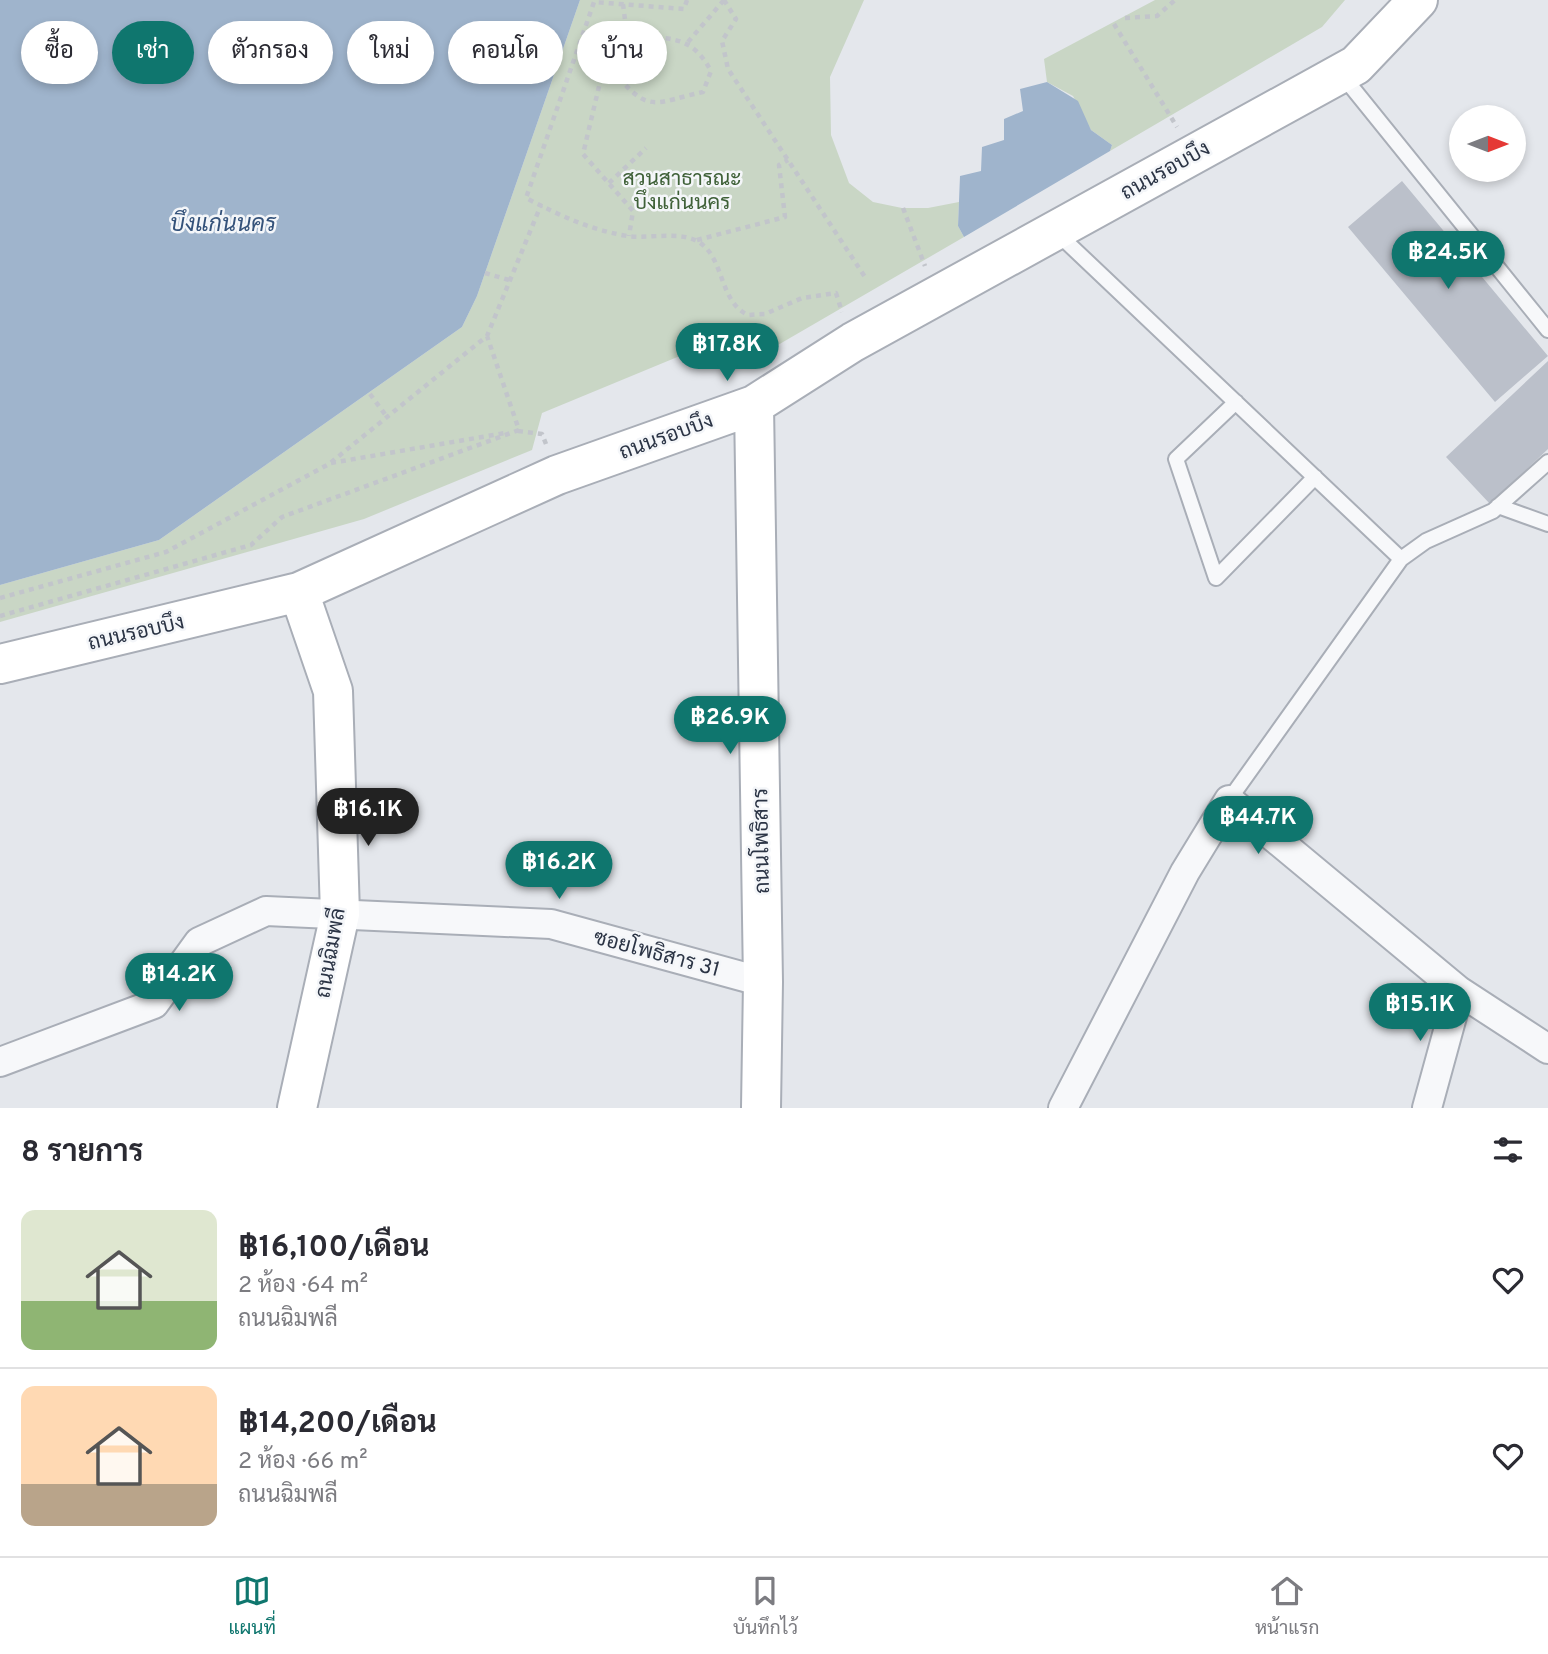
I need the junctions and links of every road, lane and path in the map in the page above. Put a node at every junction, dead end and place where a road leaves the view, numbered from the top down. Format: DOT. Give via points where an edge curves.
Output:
graph roads {
  1 [pos="687,0"];
  2 [pos="724,0"];
  3 [pos="1175,0"];
  4 [pos="1418,0"];
  5 [pos="623,4"];
  6 [pos="1125,18"];
  7 [pos="625,21"];
  8 [pos="1114,24"];
  9 [pos="667,40"];
  10 [pos="688,42"];
  11 [pos="1341,73"];
  12 [pos="600,84"];
  13 [pos="624,84"];
  14 [pos="646,148"];
  15 [pos="1195,154"];
  16 [pos="788,160"];
  17 [pos="609,183"];
  18 [pos="541,205"];
  19 [pos="902,208"];
  20 [pos="1055,231"];
  21 [pos="629,236"];
  22 [pos="696,240"];
  23 [pos="485,273"];
  24 [pos="865,276"];
  25 [pos="509,280"];
  26 [pos="937,296"];
  27 [pos="1548,330"];
  28 [pos="487,336"];
  29 [pos="853,342"];
  30 [pos="370,394"];
  31 [pos="1236,402"];
  32 [pos="754,405"];
  33 [pos="387,417"];
  34 [pos="519,430"];
  35 [pos="329,464"];
  36 [pos="1545,467"];
  37 [pos="557,475"];
  38 [pos="1315,477"];
  39 [pos="1498,506"];
  40 [pos="1548,524"];
  41 [pos="1401,559"];
  42 [pos="299,592"];
  43 [pos="0,598"];
  44 [pos="0,616"];
  45 [pos="0,664"];
  46 [pos="1229,800"];
  47 [pos="340,914"];
  48 [pos="764,982"];
  49 [pos="1460,991"];
  50 [pos="1548,1049"];
  51 [pos="0,1062"];
  52 [pos="297,1108"];
  53 [pos="761,1108"];
  54 [pos="1063,1108"];
  55 [pos="1427,1108"];
  1 -- 5 [label="path" via="684,9"];
  2 -- 10 [label="path"];
  2 -- 16 [label="path" via="736,19 722,41 728,68"];
  3 -- 6 [label="path" via="1157,16"];
  4 -- 11 [label="street, ถนนรอบบึง" via="1356,65"];
  5 -- 7 [label="path"];
  5 -- 18 [label="path" via="594,2 526,198"];
  8 -- 15 [label="path"];
  9 -- 10 [label="path"];
  10 -- 13 [label="path" via="711,71 703,92 653,103 635,99"];
  11 -- 15 [label="street, ถนนรอบบึง"];
  11 -- 27 [label="lane"];
  12 -- 17 [label="path" via="583,154"];
  14 -- 17 [label="path"];
  15 -- 20 [label="street, ถนนรอบบึง"];
  16 -- 22 [label="path" via="779,165 785,216"];
  16 -- 24 [label="path"];
  17 -- 21 [label="path" via="633,211"];
  18 -- 21 [label="path" via="579,226"];
  18 -- 25 [label="path"];
  19 -- 26 [label="path"];
  20 -- 26 [label="street, ถนนรอบบึง"];
  20 -- 31 [label="lane"];
  21 -- 22 [label="path"];
  22 -- 29 [label="path" via="708,250 740,311 765,314 802,298 836,293"];
  23 -- 25 [label="path"];
  25 -- 28 [label="path"];
  26 -- 29 [label="street, ถนนรอบบึง"];
  28 -- 33 [label="path"];
  28 -- 34 [label="path"];
  29 -- 32 [label="street, ถนนรอบบึง"];
  30 -- 33 [label="path"];
  31 -- 38 [label="lane"];
  31 -- 38 [label="lane" via="1176,459 1216,578"];
  32 -- 37 [label="street, ถนนรอบบึง"];
  32 -- 48 [label="street, ถนนโพธิสาร"];
  33 -- 35 [label="path"];
  34 -- 35 [label="path"];
  34 -- 37 [label="path" via="542,434"];
  34 -- 44 [label="path" via="282,517 250,545"];
  35 -- 43 [label="path" via="166,552"];
  36 -- 39 [label="lane"];
  37 -- 42 [label="street, ถนนรอบบึง"];
  38 -- 41 [label="lane"];
  39 -- 40 [label="lane"];
  39 -- 41 [label="lane" via="1426,541"];
  41 -- 46 [label="lane"];
  42 -- 45 [label="street, ถนนรอบบึง"];
  42 -- 47 [label="street, ถนนฉิมพลี" via="333,691"];
  46 -- 49 [label="street"];
  46 -- 54 [label="street" via="1185,872"];
  47 -- 48 [label="street, ซอยโพธิสาร 31" via="551,924"];
  47 -- 51 [label="street, ซอยโพธิสาร 31" via="266,911 199,942 154,1004"];
  47 -- 52 [label="street, ถนนฉิมพลี"];
  48 -- 53 [label="street, ถนนโพธิสาร"];
  49 -- 50 [label="street"];
  49 -- 55 [label="street"];
}
